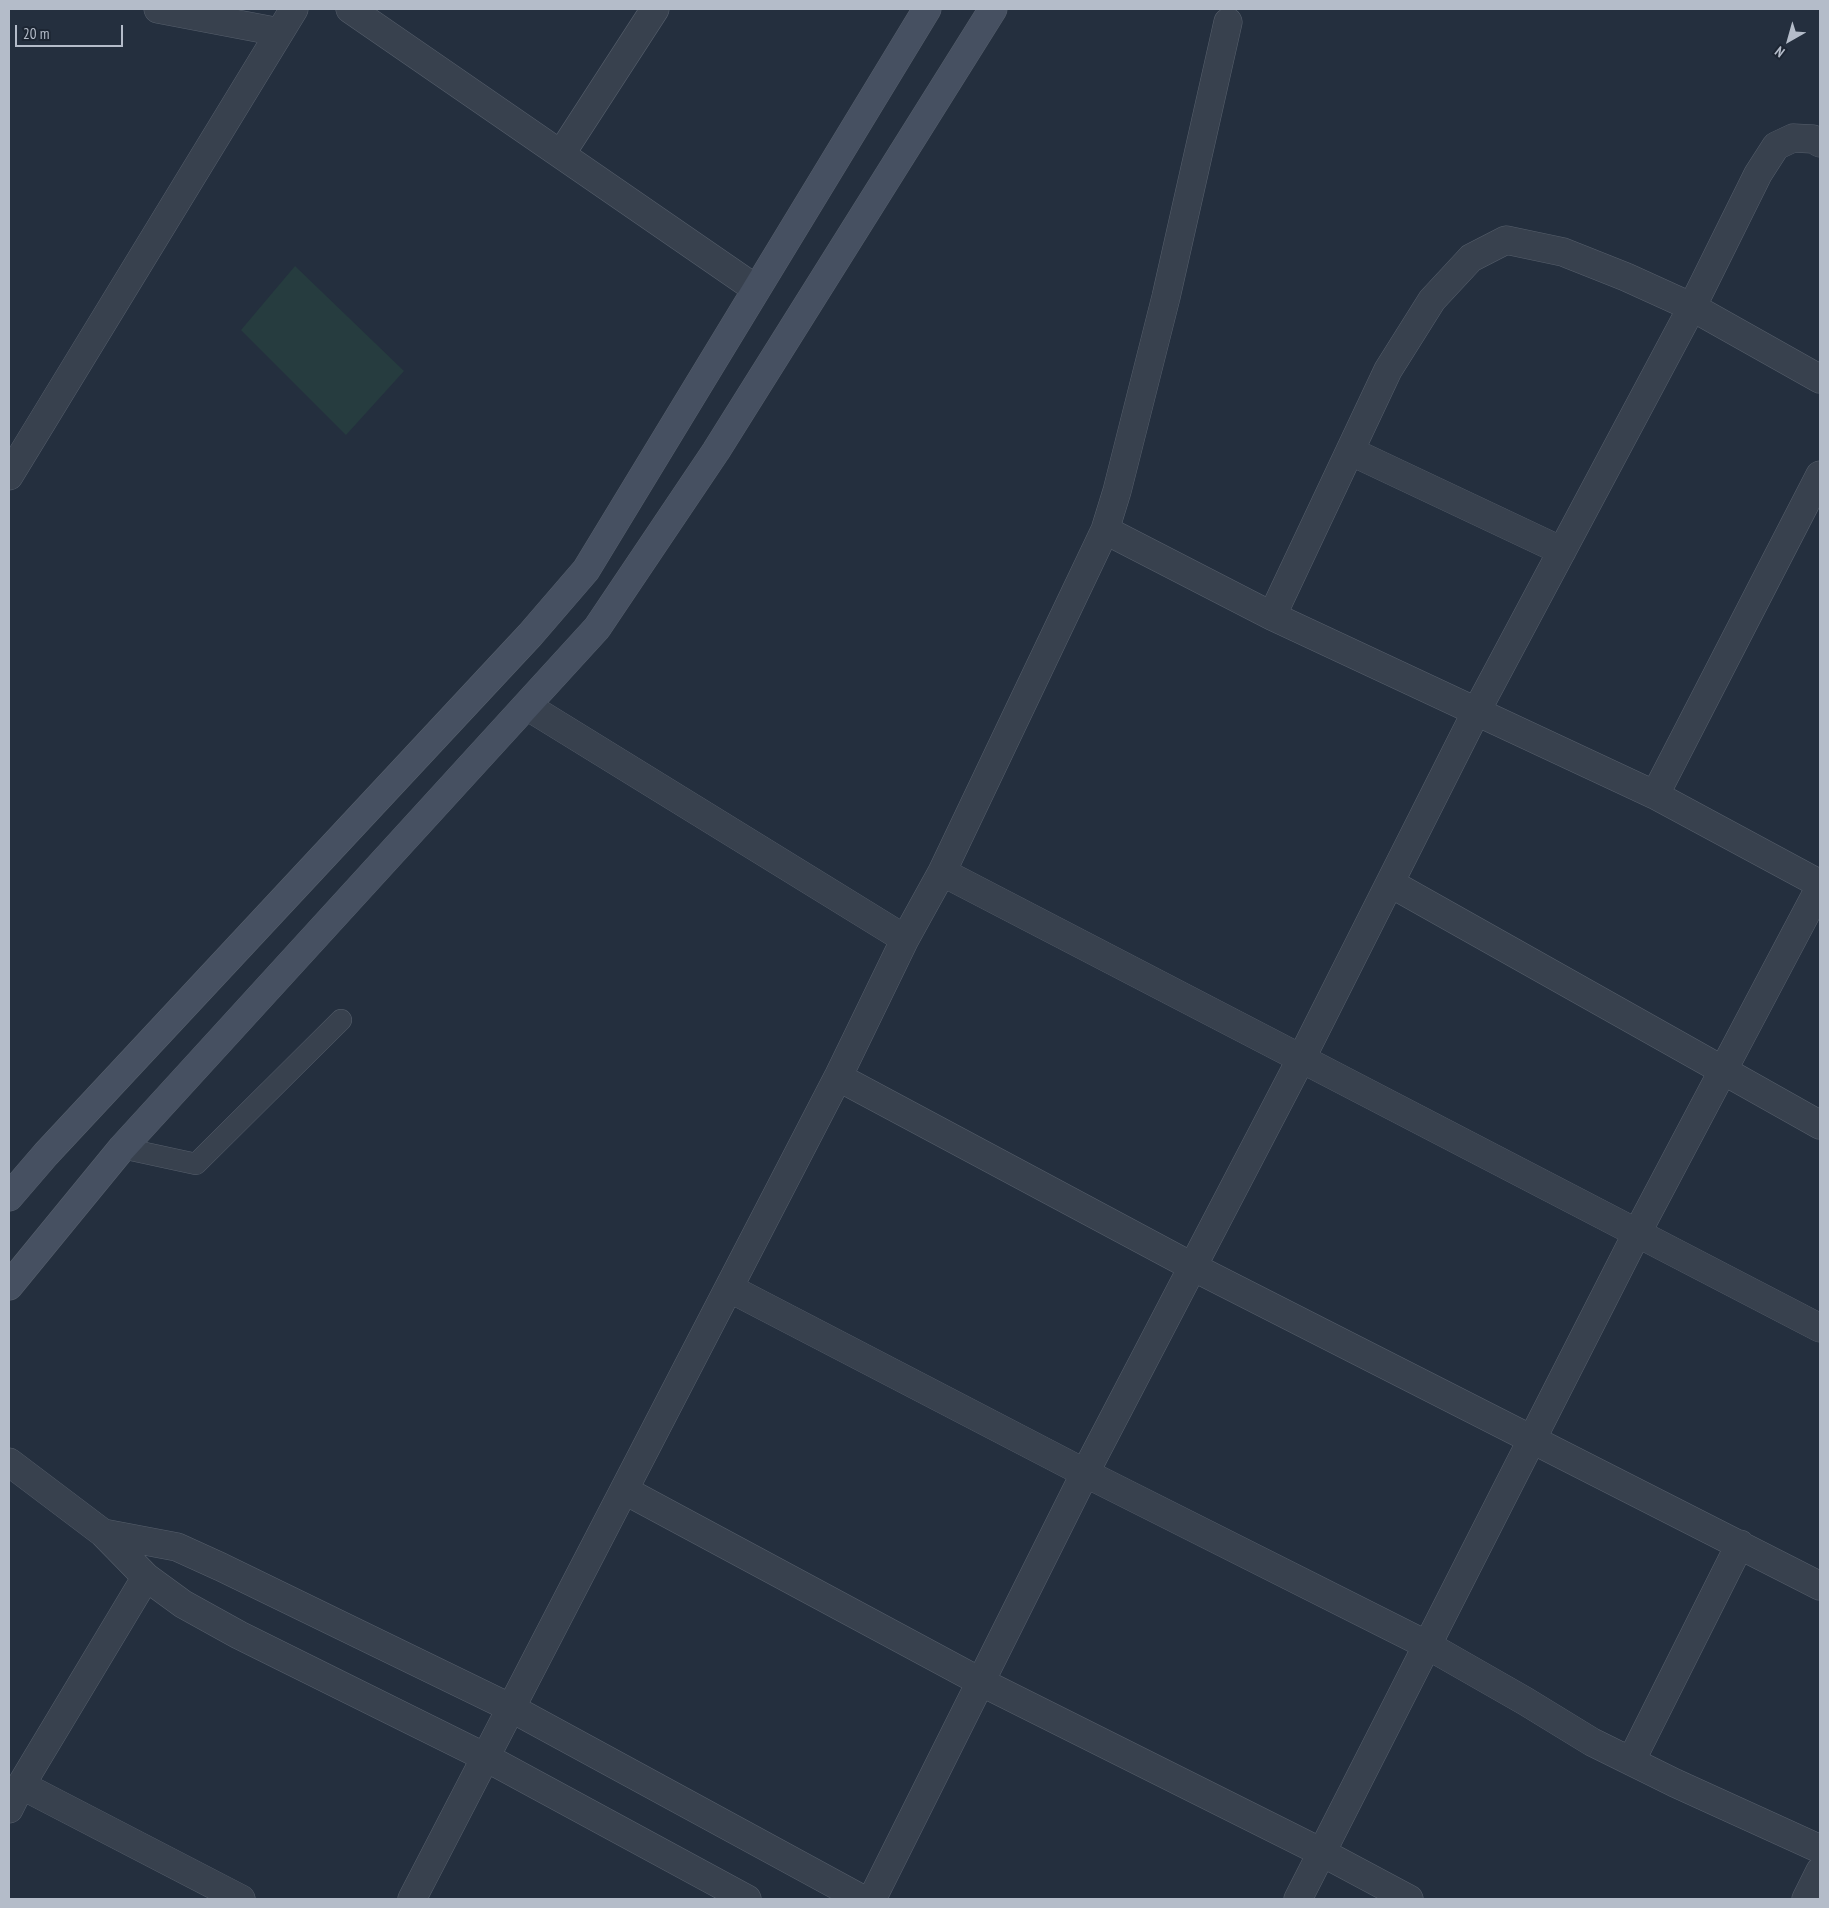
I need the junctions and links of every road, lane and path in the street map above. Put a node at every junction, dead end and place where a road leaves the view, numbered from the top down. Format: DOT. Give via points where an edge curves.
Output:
graph roads {
  1 [pos="158,9"];
  2 [pos="294,9"];
  3 [pos="350,9"];
  4 [pos="655,9"];
  5 [pos="927,9"];
  6 [pos="993,9"];
  7 [pos="1228,22"];
  8 [pos="279,32"];
  9 [pos="1820,143"];
  10 [pos="561,154"];
  11 [pos="756,290"];
  12 [pos="1692,307"];
  13 [pos="1820,379"];
  14 [pos="1350,451"];
  15 [pos="1820,475"];
  16 [pos="9,476"];
  17 [pos="1105,530"];
  18 [pos="1562,551"];
  19 [pos="1272,616"];
  20 [pos="527,706"];
  21 [pos="1476,712"];
  22 [pos="1655,795"];
  23 [pos="942,872"];
  24 [pos="1390,883"];
  25 [pos="1820,886"];
  26 [pos="905,938"];
  27 [pos="341,1020"];
  28 [pos="1301,1059"];
  29 [pos="1724,1069"];
  30 [pos="838,1077"];
  31 [pos="1820,1125"];
  32 [pos="122,1148"];
  33 [pos="9,1197"];
  34 [pos="1637,1233"];
  35 [pos="1193,1267"];
  36 [pos="9,1286"];
  37 [pos="729,1288"];
  38 [pos="1820,1328"];
  39 [pos="1532,1439"];
  40 [pos="9,1462"];
  41 [pos="1085,1473"];
  42 [pos="624,1490"];
  43 [pos="103,1534"];
  44 [pos="1740,1544"];
  45 [pos="146,1577"];
  46 [pos="1820,1586"];
  47 [pos="1427,1645"];
  48 [pos="980,1682"];
  49 [pos="511,1708"];
  50 [pos="485,1757"];
  51 [pos="1631,1761"];
  52 [pos="21,1784"];
  53 [pos="9,1809"];
  54 [pos="1820,1849"];
  55 [pos="1322,1852"];
  56 [pos="1820,1871"];
  57 [pos="241,1899"];
  58 [pos="412,1899"];
  59 [pos="746,1899"];
  60 [pos="862,1899"];
  61 [pos="872,1899"];
  62 [pos="1298,1899"];
  63 [pos="1409,1899"];
  64 [pos="1806,1899"];
  1 -- 8 [label="street"];
  2 -- 8 [label="street"];
  3 -- 10 [label="street"];
  4 -- 10 [label="street"];
  5 -- 11 [label="main road"];
  6 -- 20 [label="main road" via="705,467 597,628"];
  7 -- 17 [label="street" via="1164,306"];
  8 -- 16 [label="street"];
  9 -- 12 [label="street" via="1813,139 1793,138 1776,146 1758,174"];
  10 -- 11 [label="street"];
  11 -- 33 [label="main road" via="586,570 524,642"];
  12 -- 13 [label="street"];
  12 -- 14 [label="street" via="1563,252 1506,240 1470,258 1432,300 1388,370"];
  12 -- 18 [label="street"];
  14 -- 18 [label="street"];
  14 -- 19 [label="street"];
  15 -- 22 [label="street"];
  17 -- 19 [label="street"];
  17 -- 23 [label="street"];
  18 -- 21 [label="street"];
  19 -- 21 [label="street"];
  20 -- 26 [label="street"];
  20 -- 32 [label="main road"];
  21 -- 22 [label="street"];
  21 -- 24 [label="street"];
  22 -- 25 [label="street"];
  23 -- 26 [label="street"];
  23 -- 28 [label="street"];
  24 -- 28 [label="street"];
  24 -- 29 [label="street"];
  25 -- 29 [label="street"];
  26 -- 30 [label="street"];
  27 -- 32 [label="lane" via="196,1164"];
  28 -- 34 [label="street"];
  28 -- 35 [label="street"];
  29 -- 31 [label="street"];
  29 -- 34 [label="street"];
  30 -- 35 [label="street"];
  30 -- 37 [label="street"];
  32 -- 36 [label="main road"];
  34 -- 38 [label="street"];
  34 -- 39 [label="street"];
  35 -- 39 [label="street"];
  35 -- 41 [label="street"];
  37 -- 41 [label="street"];
  37 -- 42 [label="street"];
  39 -- 44 [label="street"];
  39 -- 47 [label="street"];
  40 -- 43 [label="street"];
  41 -- 47 [label="street"];
  41 -- 48 [label="street"];
  42 -- 48 [label="street"];
  42 -- 49 [label="street"];
  43 -- 45 [label="street"];
  43 -- 49 [label="street" via="177,1547 201,1557"];
  44 -- 46 [label="street"];
  44 -- 51 [label="street"];
  45 -- 50 [label="street" via="183,1604 239,1635"];
  45 -- 52 [label="street"];
  47 -- 51 [label="street" via="1592,1742"];
  47 -- 55 [label="street"];
  48 -- 55 [label="street"];
  48 -- 61 [label="street"];
  49 -- 50 [label="street"];
  49 -- 60 [label="street"];
  50 -- 58 [label="street"];
  50 -- 59 [label="street"];
  51 -- 54 [label="street"];
  52 -- 53 [label="street"];
  52 -- 57 [label="street"];
  55 -- 62 [label="street"];
  55 -- 63 [label="street"];
  56 -- 64 [label="street"];
}
